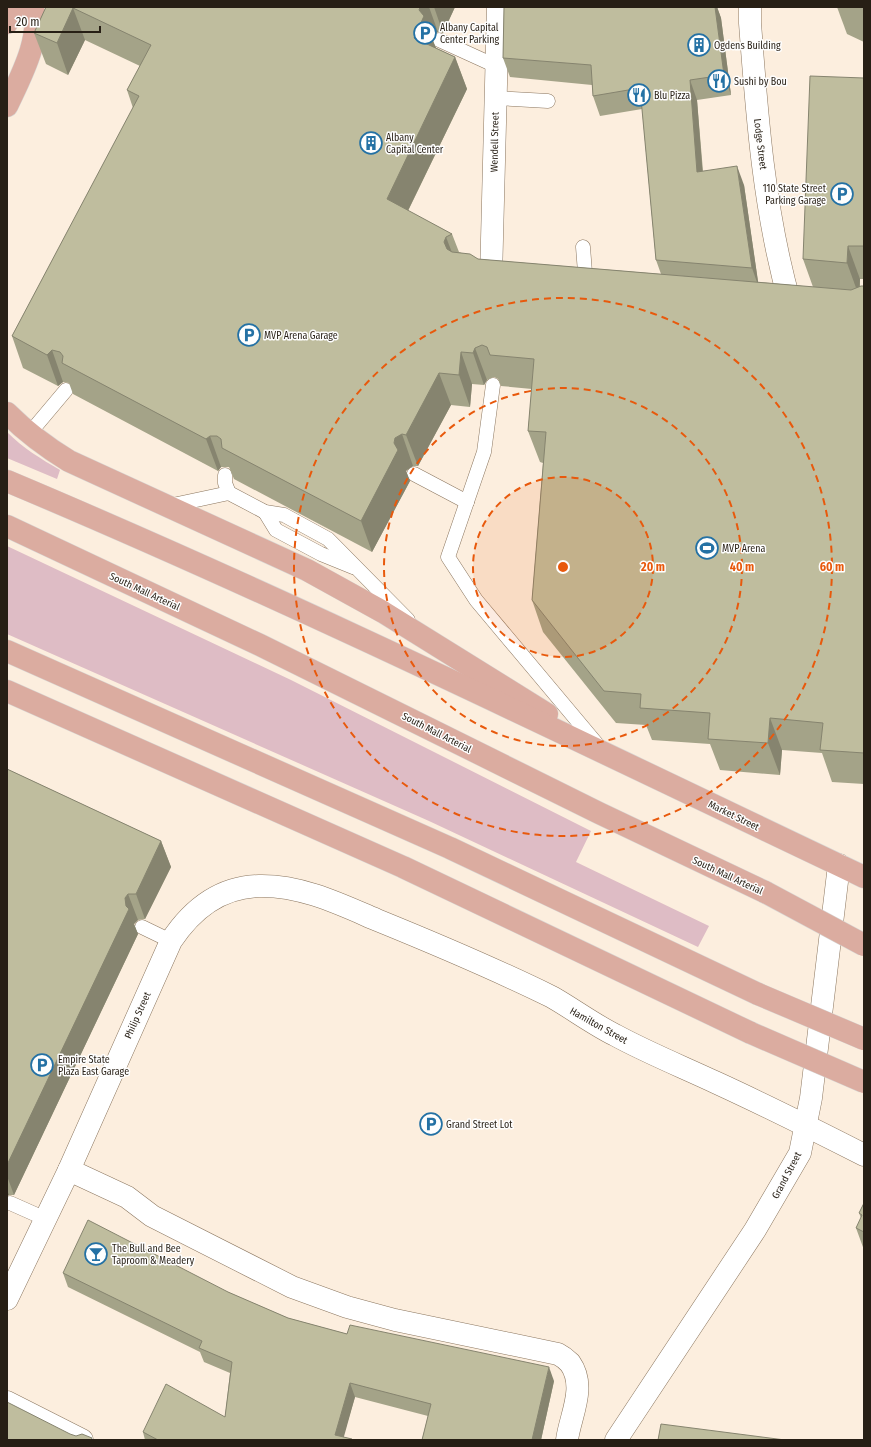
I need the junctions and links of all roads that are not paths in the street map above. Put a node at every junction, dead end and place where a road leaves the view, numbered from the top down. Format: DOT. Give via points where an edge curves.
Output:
graph roads {
  1 [pos="14,7"];
  2 [pos="32,7"];
  3 [pos="498,7"];
  4 [pos="750,7"];
  5 [pos="7,22"];
  6 [pos="439,40"];
  7 [pos="496,66"];
  8 [pos="495,98"];
  9 [pos="548,100"];
  10 [pos="7,106"];
  11 [pos="583,247"];
  12 [pos="501,280"];
  13 [pos="562,284"];
  14 [pos="586,286"];
  15 [pos="609,288"];
  16 [pos="767,301"];
  17 [pos="790,303"];
  18 [pos="812,305"];
  19 [pos="492,385"];
  20 [pos="66,390"];
  21 [pos="7,413"];
  22 [pos="29,434"];
  23 [pos="414,474"];
  24 [pos="225,475"];
  25 [pos="7,480"];
  26 [pos="229,493"];
  27 [pos="467,502"];
  28 [pos="168,506"];
  29 [pos="7,526"];
  30 [pos="430,641"];
  31 [pos="7,652"];
  32 [pos="7,691"];
  33 [pos="604,753"];
  34 [pos="839,866"];
  35 [pos="864,877"];
  36 [pos="765,892"];
  37 [pos="331,901"];
  38 [pos="142,927"];
  39 [pos="864,936"];
  40 [pos="170,940"];
  41 [pos="864,945"];
  42 [pos="864,1039"];
  43 [pos="864,1082"];
  44 [pos="806,1125"];
  45 [pos="864,1154"];
  46 [pos="69,1170"];
  47 [pos="10,1203"];
  48 [pos="46,1219"];
  49 [pos="7,1300"];
  50 [pos="7,1402"];
  51 [pos="82,1440"];
  52 [pos="567,1440"];
  53 [pos="616,1440"];
  1 -- 5 [label="main road"];
  2 -- 10 [label="main road" via="36,15 36,27 30,51"];
  3 -- 7 [label="street, Wendell Street"];
  4 -- 17 [label="street, Lodge Street" via="758,127 773,229"];
  6 -- 7 [label="lane"];
  7 -- 8 [label="street, Wendell Street"];
  8 -- 9 [label="lane"];
  8 -- 12 [label="street, Wendell Street"];
  11 -- 14 [label="lane"];
  13 -- 14 [label="street"];
  14 -- 15 [label="street"];
  16 -- 17 [label="street"];
  17 -- 18 [label="street"];
  19 -- 27 [label="lane" via="484,452"];
  20 -- 22 [label="lane"];
  21 -- 22 [label="main road"];
  22 -- 28 [label="main road" via="68,461"];
  23 -- 27 [label="lane"];
  24 -- 26 [label="lane"];
  25 -- 33 [label="main road" via="248,587"];
  26 -- 28 [label="lane"];
  26 -- 30 [label="lane" via="265,512 284,515 328,539"];
  27 -- 33 [label="lane" via="448,557 476,600"];
  28 -- 30 [label="main road" via="307,570"];
  29 -- 36 [label="main road, South Mall Arterial" via="260,645"];
  30 -- 33 [label="main road" via="535,705"];
  31 -- 42 [label="main road, bridge" via="450,848 758,994"];
  32 -- 43 [label="main road, bridge" via="403,867 751,1033"];
  33 -- 34 [label="main road, Market Street"];
  34 -- 35 [label="main road, Market Street"];
  34 -- 44 [label="street, Grand Street" via="812,1098"];
  36 -- 39 [label="main road, bridge"];
  36 -- 41 [label="main road, South Mall Arterial, bridge"];
  37 -- 40 [label="street, Philip Street" via="300,890 282,887 261,886 229,890 216,896 189,916"];
  37 -- 44 [label="street, Hamilton Street" via="470,959 546,995 615,1035"];
  38 -- 40 [label="lane"];
  40 -- 46 [label="street, Philip Street"];
  44 -- 45 [label="street, Hamilton Street"];
  44 -- 53 [label="street, Grand Street" via="800,1153 755,1230"];
  46 -- 48 [label="street, Philip Street"];
  46 -- 52 [label="street" via="127,1197 152,1216 292,1287 326,1300 395,1320 558,1354 570,1363 576,1379 577,1397"];
  47 -- 48 [label="lane"];
  48 -- 49 [label="street, Philip Street"];
  50 -- 51 [label="street"];
}
